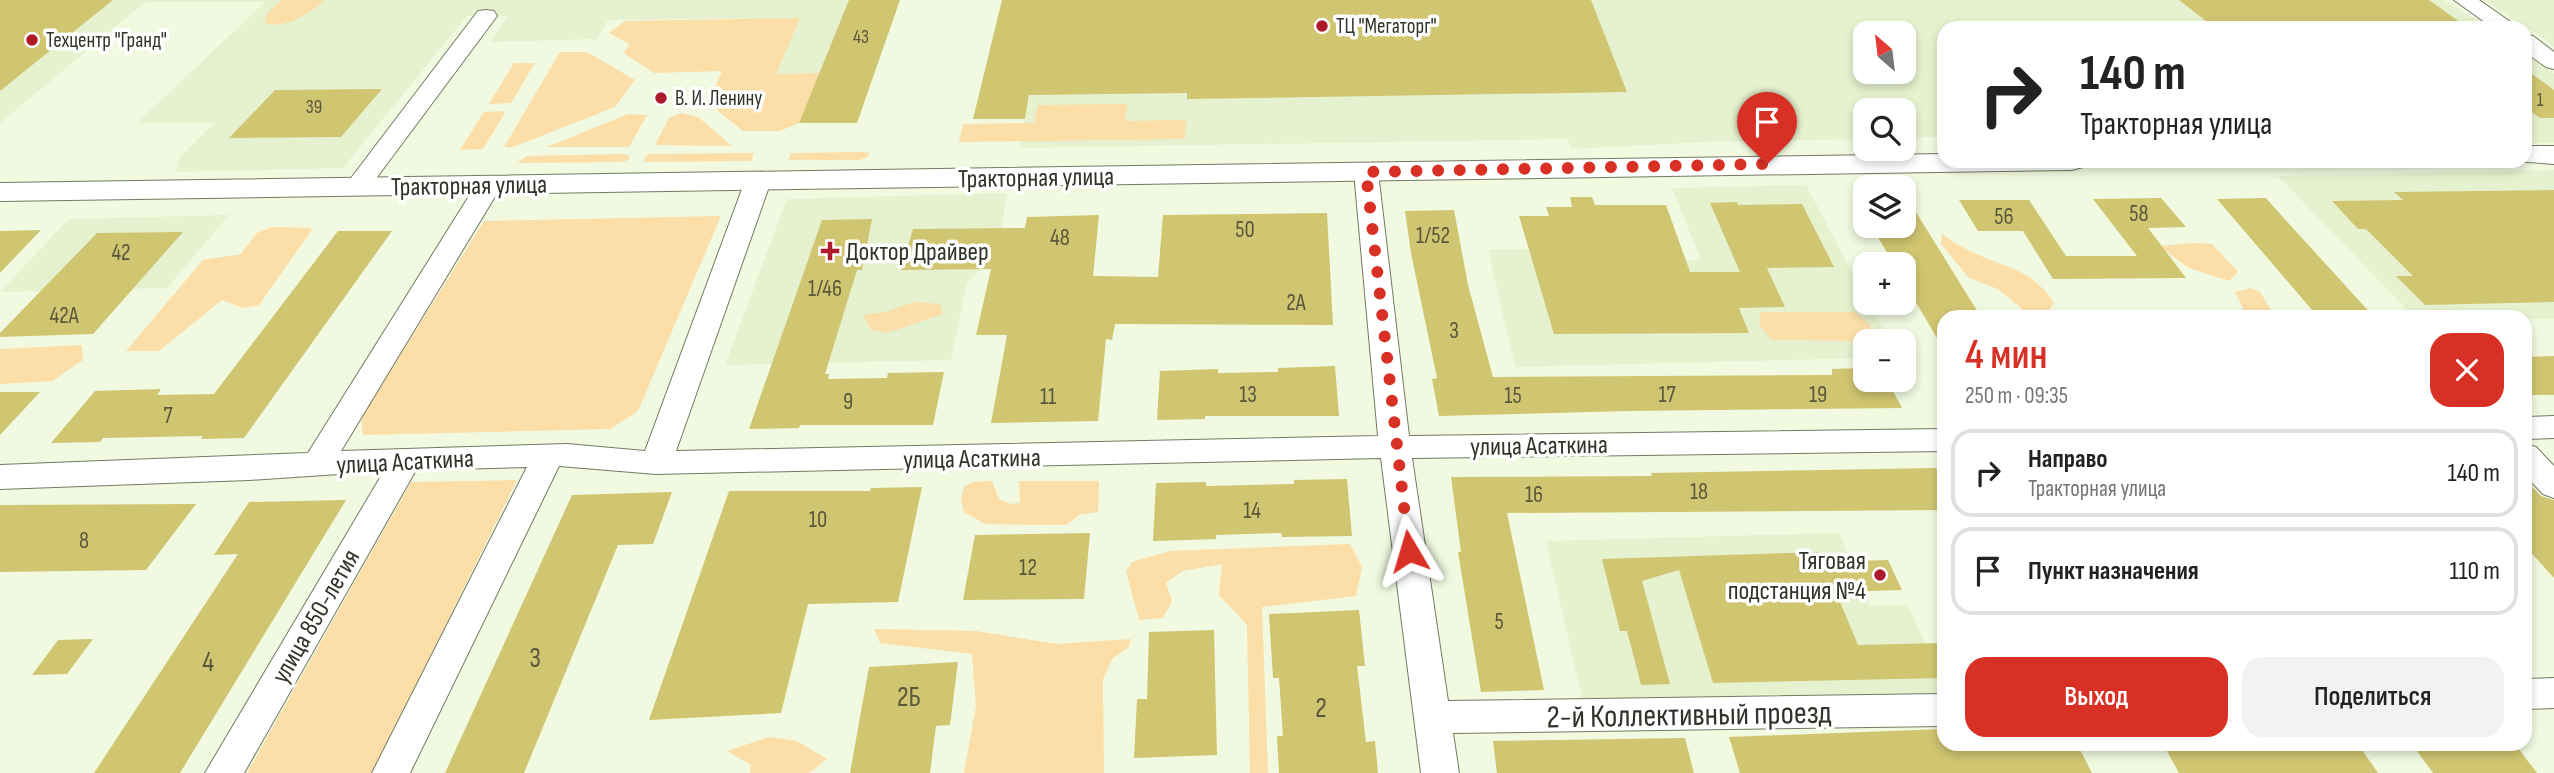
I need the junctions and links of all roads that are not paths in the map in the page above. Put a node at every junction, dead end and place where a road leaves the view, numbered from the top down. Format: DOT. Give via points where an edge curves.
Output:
graph roads {
  1 [pos="2465,0"];
  2 [pos="486,16"];
  3 [pos="2497,21"];
  4 [pos="2532,46"];
  5 [pos="2554,62"];
  6 [pos="2532,155"];
  7 [pos="2554,155"];
  8 [pos="1937,163"];
  9 [pos="1366,172"];
  10 [pos="758,181"];
  11 [pos="489,185"];
  12 [pos="357,187"];
  13 [pos="0,192"];
  14 [pos="2554,427"];
  15 [pos="2532,428"];
  16 [pos="1937,440"];
  17 [pos="1395,447"];
  18 [pos="548,456"];
  19 [pos="407,459"];
  20 [pos="2532,462"];
  21 [pos="656,463"];
  22 [pos="317,465"];
  23 [pos="0,477"];
  24 [pos="2554,486"];
  25 [pos="2554,693"];
  26 [pos="2532,694"];
  27 [pos="1937,710"];
  28 [pos="1434,717"];
  29 [pos="224,773"];
  30 [pos="391,773"];
  31 [pos="1440,773"];
  1 -- 3 [label="street"];
  2 -- 12 [label="street"];
  4 -- 5 [label="street"];
  6 -- 7 [label="main road"];
  8 -- 9 [label="main road, Тракторная улица"];
  9 -- 10 [label="main road, Тракторная улица"];
  9 -- 17 [label="street"];
  10 -- 11 [label="main road, Тракторная улица"];
  10 -- 21 [label="street"];
  11 -- 12 [label="main road, Тракторная улица"];
  11 -- 22 [label="street"];
  12 -- 13 [label="main road, Тракторная улица"];
  14 -- 15 [label="street"];
  16 -- 17 [label="street, улица Асаткина"];
  17 -- 21 [label="street, улица Асаткина"];
  17 -- 28 [label="street"];
  18 -- 19 [label="street, улица Асаткина"];
  18 -- 21 [label="street, улица Асаткина"];
  18 -- 30 [label="street"];
  19 -- 22 [label="street, улица Асаткина"];
  19 -- 29 [label="street, улица 850-летия"];
  20 -- 24 [label="street"];
  22 -- 23 [label="street, улица Асаткина"];
  25 -- 26 [label="street"];
  27 -- 28 [label="street, 2-й Коллективный проезд"];
  28 -- 31 [label="street"];
}
